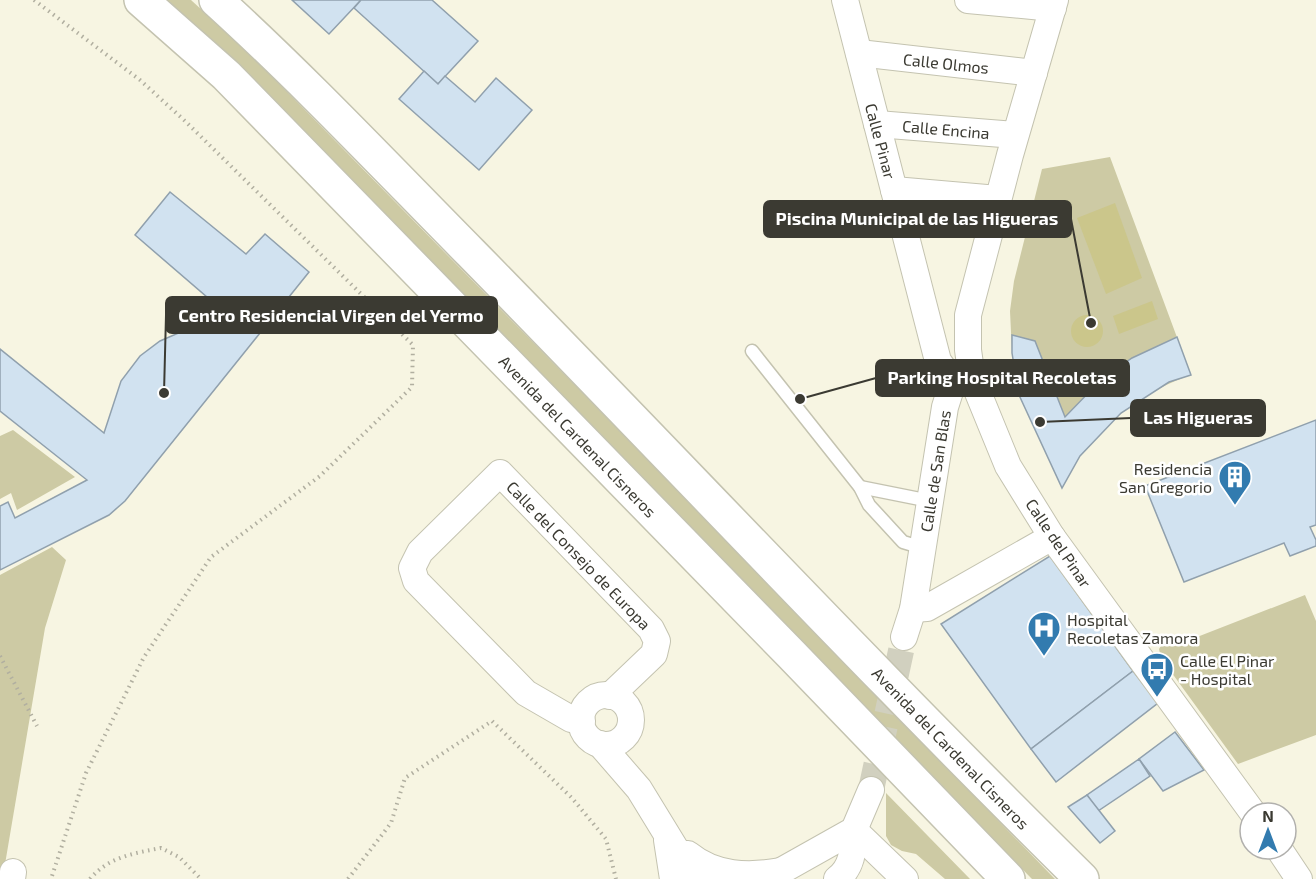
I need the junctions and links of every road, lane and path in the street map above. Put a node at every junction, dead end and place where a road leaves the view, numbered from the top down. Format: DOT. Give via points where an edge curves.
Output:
graph roads {
  1 [pos="34,0"];
  2 [pos="141,0"];
  3 [pos="216,0"];
  4 [pos="845,0"];
  5 [pos="968,0"];
  6 [pos="1054,4"];
  7 [pos="859,53"];
  8 [pos="1034,73"];
  9 [pos="877,124"];
  10 [pos="1015,135"];
  11 [pos="894,190"];
  12 [pos="998,200"];
  13 [pos="753,351"];
  14 [pos="963,380"];
  15 [pos="860,488"];
  16 [pos="930,501"];
  17 [pos="1052,537"];
  18 [pos="923,548"];
  19 [pos="913,609"];
  20 [pos="904,637"];
  21 [pos="0,656"];
  22 [pos="610,696"];
  23 [pos="582,721"];
  24 [pos="37,726"];
  25 [pos="600,744"];
  26 [pos="871,790"];
  27 [pos="1243,801"];
  28 [pos="854,830"];
  29 [pos="666,837"];
  30 [pos="1287,861"];
  31 [pos="776,875"];
  32 [pos="51,879"];
  33 [pos="90,879"];
  34 [pos="201,879"];
  35 [pos="348,879"];
  36 [pos="616,879"];
  37 [pos="672,879"];
  38 [pos="703,879"];
  39 [pos="837,879"];
  40 [pos="905,879"];
  41 [pos="1008,879"];
  42 [pos="1082,879"];
  43 [pos="1299,879"];
  1 -- 32 [label="path" via="140,80 185,120 413,345 412,387 320,476 211,557 204,567 144,657 86,773"];
  2 -- 41 [label="highway, Avenida del Cardenal Cisneros" via="226,75"];
  3 -- 42 [label="highway, Avenida del Cardenal Cisneros" via="484,267"];
  4 -- 7 [label="street, Calle Pinar"];
  5 -- 6 [label="street"];
  6 -- 8 [label="street, Calle de San Blas"];
  7 -- 8 [label="street, Calle Olmos"];
  7 -- 9 [label="street, Calle Pinar"];
  8 -- 10 [label="street, Calle de San Blas"];
  9 -- 10 [label="street, Calle Encina"];
  9 -- 11 [label="street, Calle Pinar"];
  10 -- 12 [label="street, Calle de San Blas"];
  11 -- 12 [label="street"];
  11 -- 14 [label="street, Calle Pinar" via="938,361"];
  12 -- 14 [label="street, Calle de San Blas" via="968,315"];
  13 -- 15 [label="lane"];
  14 -- 16 [label="street, Calle de San Blas" via="945,408"];
  14 -- 17 [label="street, Calle del Pinar" via="1008,466"];
  15 -- 16 [label="lane"];
  15 -- 18 [label="lane" via="869,505 903,542"];
  16 -- 18 [label="street, Calle de San Blas"];
  17 -- 19 [label="street" via="927,608"];
  17 -- 27 [label="street, Calle del Pinar"];
  18 -- 19 [label="street, Calle de San Blas"];
  19 -- 20 [label="street, Calle de San Blas"];
  21 -- 24 [label="path"];
  22 -- 23 [label="street" via="587,703"];
  22 -- 23 [label="street, Calle del Consejo de Europa" via="654,654 657,641 651,629 500,473 420,552 412,568 416,581 526,693 570,719"];
  22 -- 25 [label="street" via="627,706 630,727 620,741"];
  23 -- 25 [label="street" via="586,736"];
  25 -- 29 [label="street" via="639,789"];
  26 -- 28 [label="street"];
  28 -- 31 [label="street"];
  28 -- 39 [label="street" via="852,858"];
  28 -- 40 [label="street"];
  29 -- 31 [label="street" via="696,861 717,870 737,875"];
  29 -- 37 [label="street"];
  29 -- 38 [label="street"];
  30 -- 43 [label="street"];
  33 -- 34 [label="path" via="115,860 161,848 179,857"];
  35 -- 36 [label="path" via="391,823 405,778 492,721 572,798 606,839"];
}
